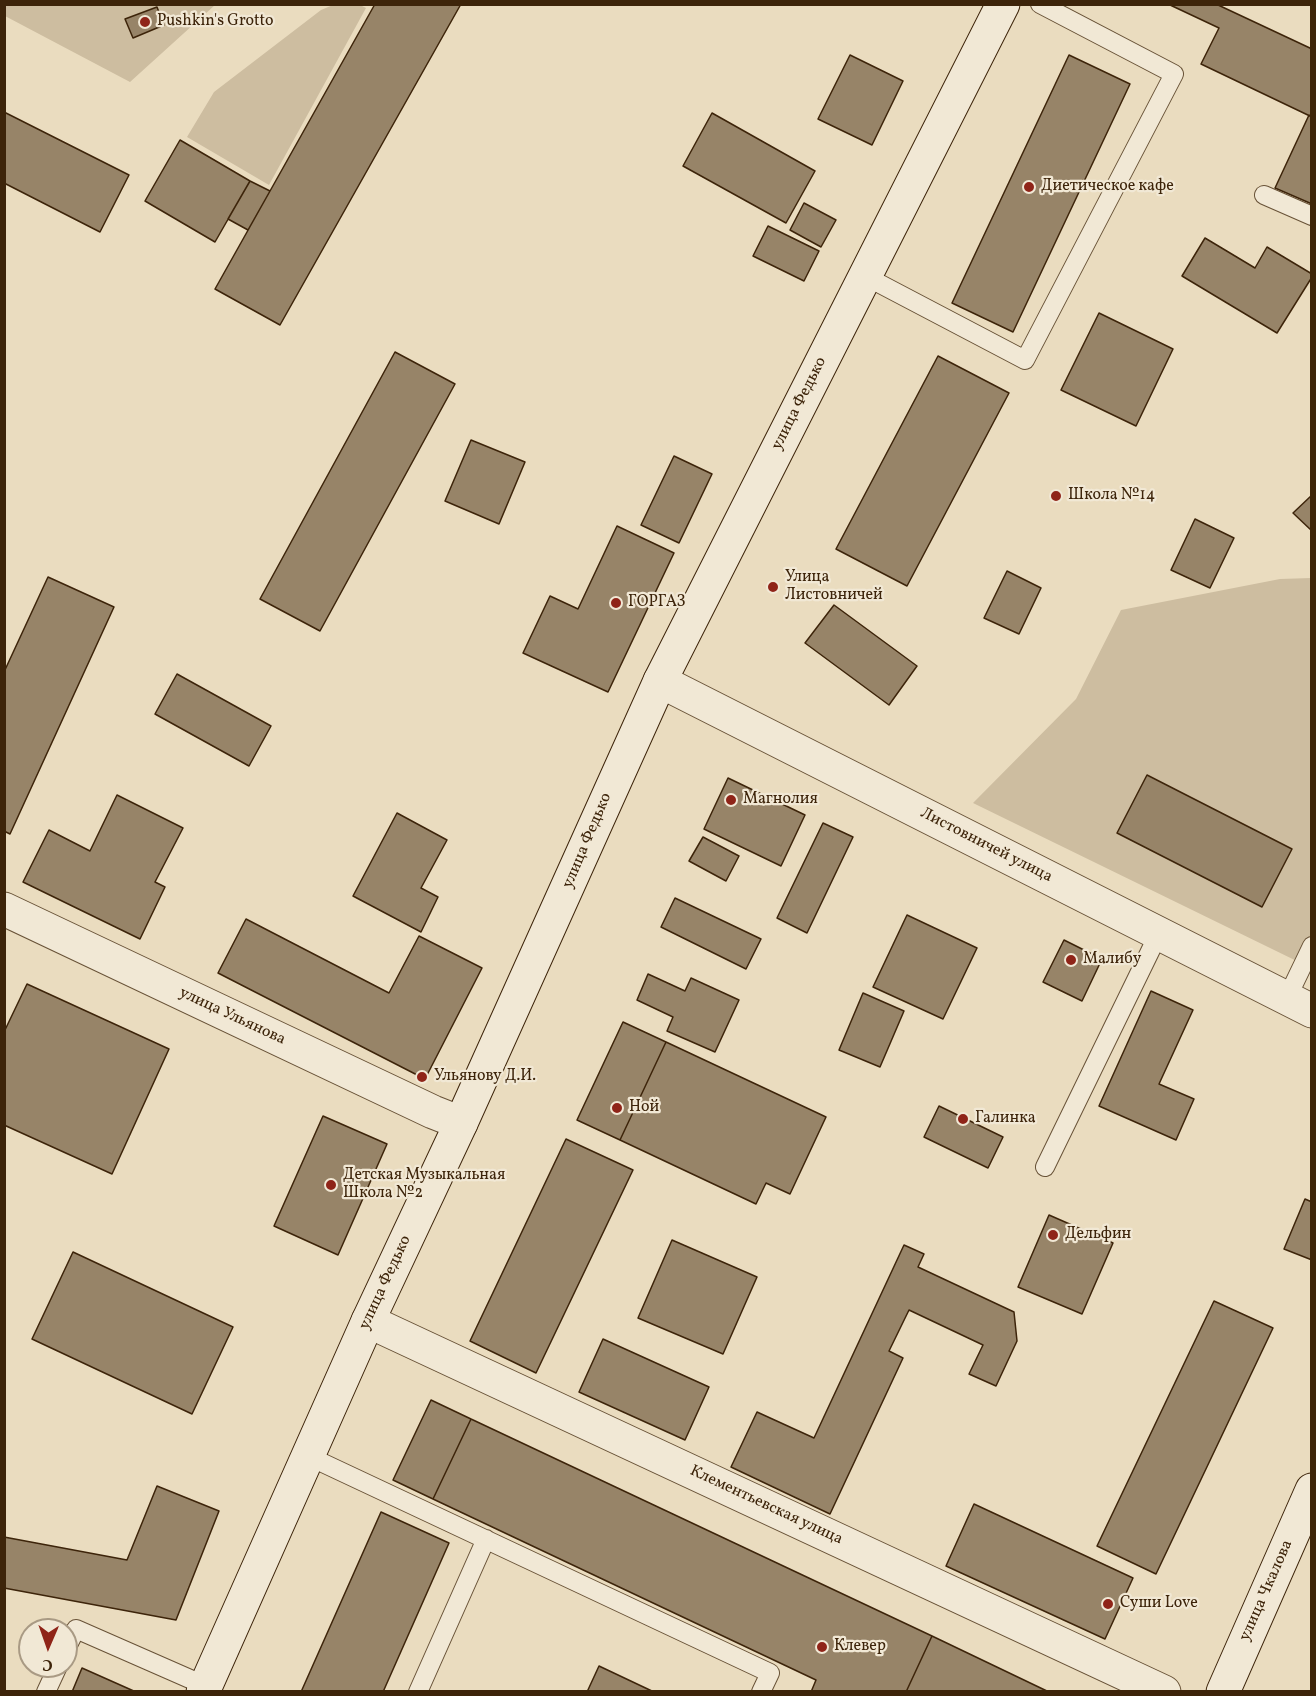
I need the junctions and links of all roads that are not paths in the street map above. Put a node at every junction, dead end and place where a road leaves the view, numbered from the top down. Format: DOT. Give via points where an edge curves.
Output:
graph roads {
  1 [pos="1003,4"];
  2 [pos="1040,4"];
  3 [pos="1264,195"];
  4 [pos="1311,216"];
  5 [pos="865,276"];
  6 [pos="660,681"];
  7 [pos="4,909"];
  8 [pos="1159,933"];
  9 [pos="1311,945"];
  10 [pos="1299,1004"];
  11 [pos="461,1123"];
  12 [pos="1045,1167"];
  13 [pos="368,1321"];
  14 [pos="308,1456"];
  15 [pos="1311,1490"];
  16 [pos="486,1539"];
  17 [pos="78,1630"];
  18 [pos="52,1678"];
  19 [pos="205,1689"];
  20 [pos="46,1692"];
  21 [pos="418,1692"];
  22 [pos="761,1692"];
  23 [pos="1164,1692"];
  24 [pos="1222,1692"];
  1 -- 5 [label="main road, улица Федько"];
  2 -- 5 [label="lane" via="1174,74 1025,360"];
  3 -- 4 [label="lane"];
  5 -- 6 [label="main road, улица Федько"];
  6 -- 8 [label="main road, Листовничей улица"];
  6 -- 11 [label="main road, улица Федько"];
  7 -- 11 [label="main road, улица Ульянова"];
  8 -- 10 [label="main road, Листовничей улица"];
  8 -- 12 [label="lane"];
  9 -- 10 [label="lane"];
  11 -- 13 [label="main road, улица Федько"];
  13 -- 14 [label="main road, улица Федько"];
  13 -- 23 [label="main road, Клементьевская улица"];
  14 -- 16 [label="lane"];
  14 -- 19 [label="main road, улица Федько"];
  15 -- 24 [label="main road, улица Чкалова"];
  16 -- 21 [label="lane"];
  16 -- 22 [label="lane" via="770,1673"];
  17 -- 19 [label="lane"];
  18 -- 20 [label="lane"];
}
